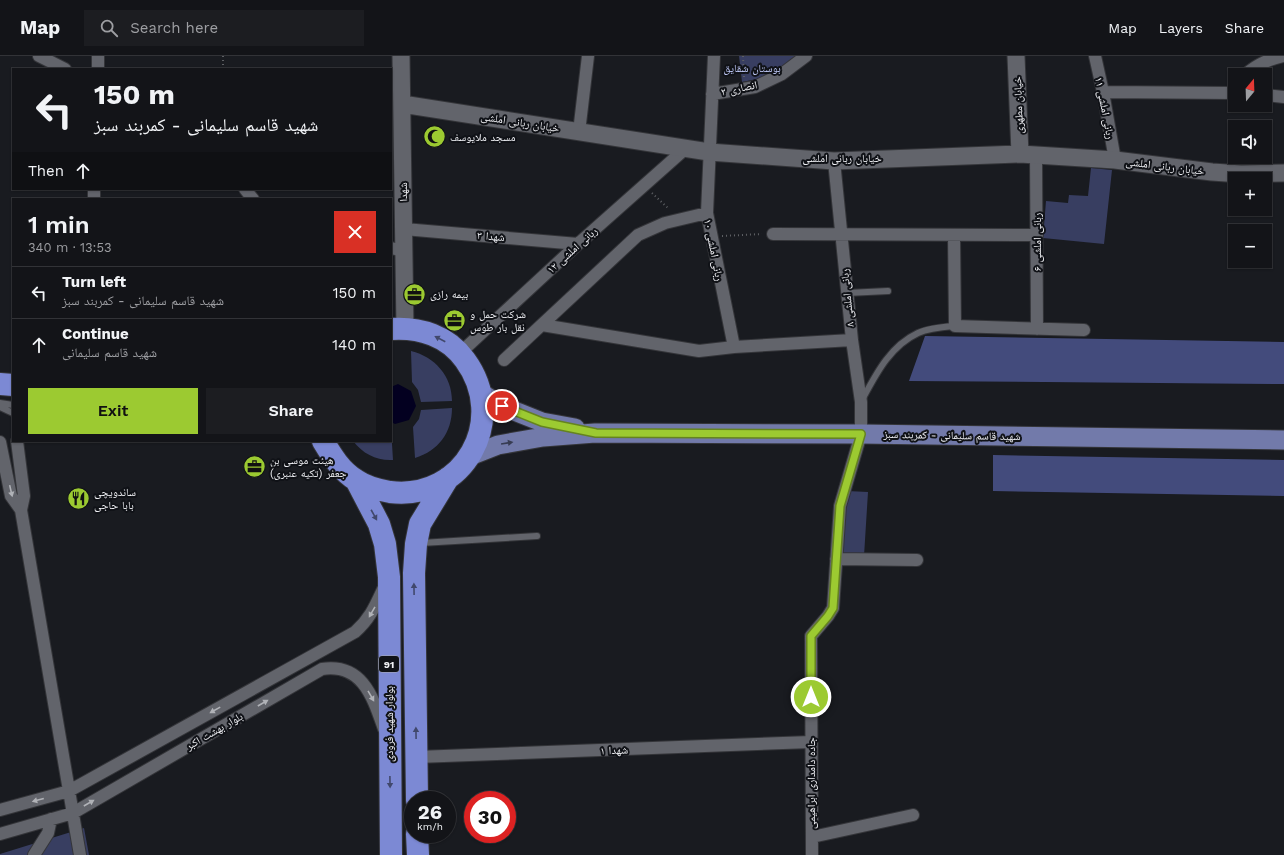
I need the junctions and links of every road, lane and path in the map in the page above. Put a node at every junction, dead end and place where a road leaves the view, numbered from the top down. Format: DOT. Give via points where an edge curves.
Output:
graph roads {
  1 [pos="39,56"];
  2 [pos="98,56"];
  3 [pos="223,56"];
  4 [pos="401,56"];
  5 [pos="588,56"];
  6 [pos="714,56"];
  7 [pos="743,56"];
  8 [pos="806,56"];
  9 [pos="1016,56"];
  10 [pos="1095,56"];
  11 [pos="1283,56"];
  12 [pos="63,68"];
  13 [pos="98,68"];
  14 [pos="223,68"];
  15 [pos="1253,68"];
  16 [pos="744,88"];
  17 [pos="1103,92"];
  18 [pos="1228,92"];
  19 [pos="712,94"];
  20 [pos="1272,95"];
  21 [pos="1284,96"];
  22 [pos="397,103"];
  23 [pos="578,132"];
  24 [pos="686,148"];
  25 [pos="709,152"];
  26 [pos="1028,154"];
  27 [pos="1115,160"];
  28 [pos="834,161"];
  29 [pos="1284,173"];
  30 [pos="644,185"];
  31 [pos="246,190"];
  32 [pos="252,198"];
  33 [pos="707,213"];
  34 [pos="680,220"];
  35 [pos="404,229"];
  36 [pos="773,234"];
  37 [pos="840,235"];
  38 [pos="954,235"];
  39 [pos="1036,235"];
  40 [pos="711,236"];
  41 [pos="578,244"];
  42 [pos="398,249"];
  43 [pos="888,291"];
  44 [pos="847,294"];
  45 [pos="542,325"];
  46 [pos="954,326"];
  47 [pos="398,328"];
  48 [pos="1037,329"];
  49 [pos="1084,330"];
  50 [pos="852,340"];
  51 [pos="734,347"];
  52 [pos="460,353"];
  53 [pos="504,360"];
  54 [pos="0,384"];
  55 [pos="12,385"];
  56 [pos="481,393"];
  57 [pos="861,402"];
  58 [pos="0,403"];
  59 [pos="12,405"];
  60 [pos="0,407"];
  61 [pos="12,413"];
  62 [pos="596,433"];
  63 [pos="861,434"];
  64 [pos="1284,440"];
  65 [pos="0,442"];
  66 [pos="17,442"];
  67 [pos="324,442"];
  68 [pos="470,456"];
  69 [pos="448,478"];
  70 [pos="356,480"];
  71 [pos="21,510"];
  72 [pos="537,536"];
  73 [pos="416,544"];
  74 [pos="836,558"];
  75 [pos="917,560"];
  76 [pos="389,577"];
  77 [pos="811,742"];
  78 [pos="390,745"];
  79 [pos="417,757"];
  80 [pos="69,791"];
  81 [pos="417,791"];
  82 [pos="0,810"];
  83 [pos="73,813"];
  84 [pos="914,815"];
  85 [pos="52,819"];
  86 [pos="0,834"];
  87 [pos="812,837"];
  88 [pos="417,843"];
  89 [pos="34,855"];
  90 [pos="80,855"];
  91 [pos="391,855"];
  92 [pos="418,855"];
  93 [pos="812,855"];
  1 -- 12 [label="street"];
  2 -- 13 [label="street"];
  3 -- 14 [label="path"];
  4 -- 22 [label="street, شهدا"];
  5 -- 23 [label="street"];
  6 -- 19 [label="street, ربانی املشی ۱۰"];
  7 -- 16 [label="path"];
  8 -- 16 [label="street, انصاری ۲" via="782,74 755,87"];
  9 -- 26 [label="street, خیابان مطهری"];
  10 -- 17 [label="street, ربانی املشی ۱۱"];
  11 -- 15 [label="street"];
  16 -- 19 [label="street, انصاری ۲"];
  17 -- 18 [label="street"];
  17 -- 27 [label="street, ربانی املشی ۱۱"];
  19 -- 25 [label="street, ربانی املشی ۱۰"];
  20 -- 21 [label="street"];
  22 -- 23 [label="street, خیابان ربانی املشی"];
  22 -- 35 [label="street, شهدا"];
  23 -- 24 [label="street, خیابان ربانی املشی"];
  24 -- 25 [label="street, خیابان ربانی املشی"];
  24 -- 30 [label="street, ربانی املشی ۱۲"];
  25 -- 28 [label="street, خیابان ربانی املشی"];
  25 -- 33 [label="street, ربانی املشی ۱۰"];
  26 -- 27 [label="street, خیابان ربانی املشی"];
  26 -- 28 [label="street, خیابان ربانی املشی"];
  26 -- 39 [label="street, ربانی املشی ۶"];
  27 -- 29 [label="street, خیابان ربانی املشی" via="1212,172"];
  28 -- 37 [label="street, ربانی املشی ۸"];
  30 -- 34 [label="path"];
  30 -- 41 [label="street, ربانی املشی ۱۲"];
  31 -- 32 [label="street"];
  33 -- 34 [label="street"];
  33 -- 40 [label="street, ربانی املشی ۱۰"];
  34 -- 45 [label="street" via="665,223 638,235"];
  35 -- 41 [label="street, شهدا ۳"];
  35 -- 42 [label="street, شهدا"];
  36 -- 37 [label="street"];
  36 -- 40 [label="path"];
  37 -- 38 [label="street"];
  37 -- 44 [label="street, ربانی املشی ۸"];
  38 -- 39 [label="street"];
  38 -- 46 [label="street"];
  39 -- 48 [label="street, ربانی املشی ۶"];
  40 -- 51 [label="street, ربانی املشی ۱۰"];
  41 -- 52 [label="street, ربانی املشی ۱۲"];
  42 -- 47 [label="street, شهدا"];
  43 -- 44 [label="lane"];
  44 -- 50 [label="street, ربانی املشی ۸"];
  45 -- 51 [label="street" via="699,351"];
  45 -- 53 [label="street"];
  46 -- 48 [label="street"];
  46 -- 57 [label="lane" via="919,333 899,346 879,369"];
  52 -- 47 [label="highway, 91, one-way" via="444,340 426,332"];
  48 -- 49 [label="street"];
  50 -- 51 [label="street"];
  50 -- 57 [label="street, ربانی املشی ۸"];
  52 -- 56 [label="highway, 91" via="474,372"];
  54 -- 55 [label="highway"];
  56 -- 62 [label="main road" via="502,406 542,422"];
  56 -- 68 [label="highway, 91" via="482,422"];
  57 -- 63 [label="street, ربانی املشی ۸"];
  58 -- 59 [label="lane"];
  60 -- 61 [label="lane"];
  62 -- 63 [label="main road, شهید قاسم سلیمانی - کمربند سبز"];
  68 -- 62 [label="main road, one-way" via="498,444"];
  63 -- 64 [label="main road, شهید قاسم سلیمانی - کمربند سبز"];
  63 -- 74 [label="street, جاده دامداری ابراهیمی" via="840,506"];
  65 -- 71 [label="street, one-way" via="12,496"];
  66 -- 71 [label="street" via="24,496"];
  67 -- 70 [label="highway, 91" via="336,463"];
  68 -- 69 [label="highway, 91"];
  69 -- 70 [label="highway, 91" via="426,489 402,493 378,490"];
  69 -- 73 [label="highway, 91" via="420,524"];
  70 -- 76 [label="highway, بولوار شهید فرودی / 91, one-way" via="379,524 385,544"];
  71 -- 80 [label="street"];
  72 -- 73 [label="lane"];
  79 -- 73 [label="highway, 91, one-way" via="414,573"];
  74 -- 75 [label="street"];
  74 -- 77 [label="street, جاده دامداری ابراهیمی" via="833,608 811,636"];
  76 -- 78 [label="highway, بولوار شهید فرودی / 91"];
  76 -- 80 [label="street, بلوار بهشت اکبر, one-way" via="371,614 355,632"];
  77 -- 79 [label="street, شهدا ۱"];
  77 -- 87 [label="street, جاده دامداری ابراهیمی"];
  83 -- 78 [label="street, بلوار بهشت اکبر, one-way" via="322,669 334,667 347,670 363,682 374,700"];
  78 -- 91 [label="highway, بولوار شهید فرودی / 91, one-way"];
  79 -- 81 [label="highway, 91"];
  80 -- 82 [label="street, بلوار بهشت اکبر, one-way"];
  80 -- 83 [label="street"];
  83 -- 85 [label="street, بلوار بهشت اکبر"];
  83 -- 90 [label="street"];
  84 -- 87 [label="street"];
  85 -- 86 [label="street, بلوار بهشت اکبر"];
  85 -- 89 [label="street" via="48,833"];
  87 -- 93 [label="street, جاده دامداری ابراهیمی"];
  88 -- 92 [label="highway"];
}
